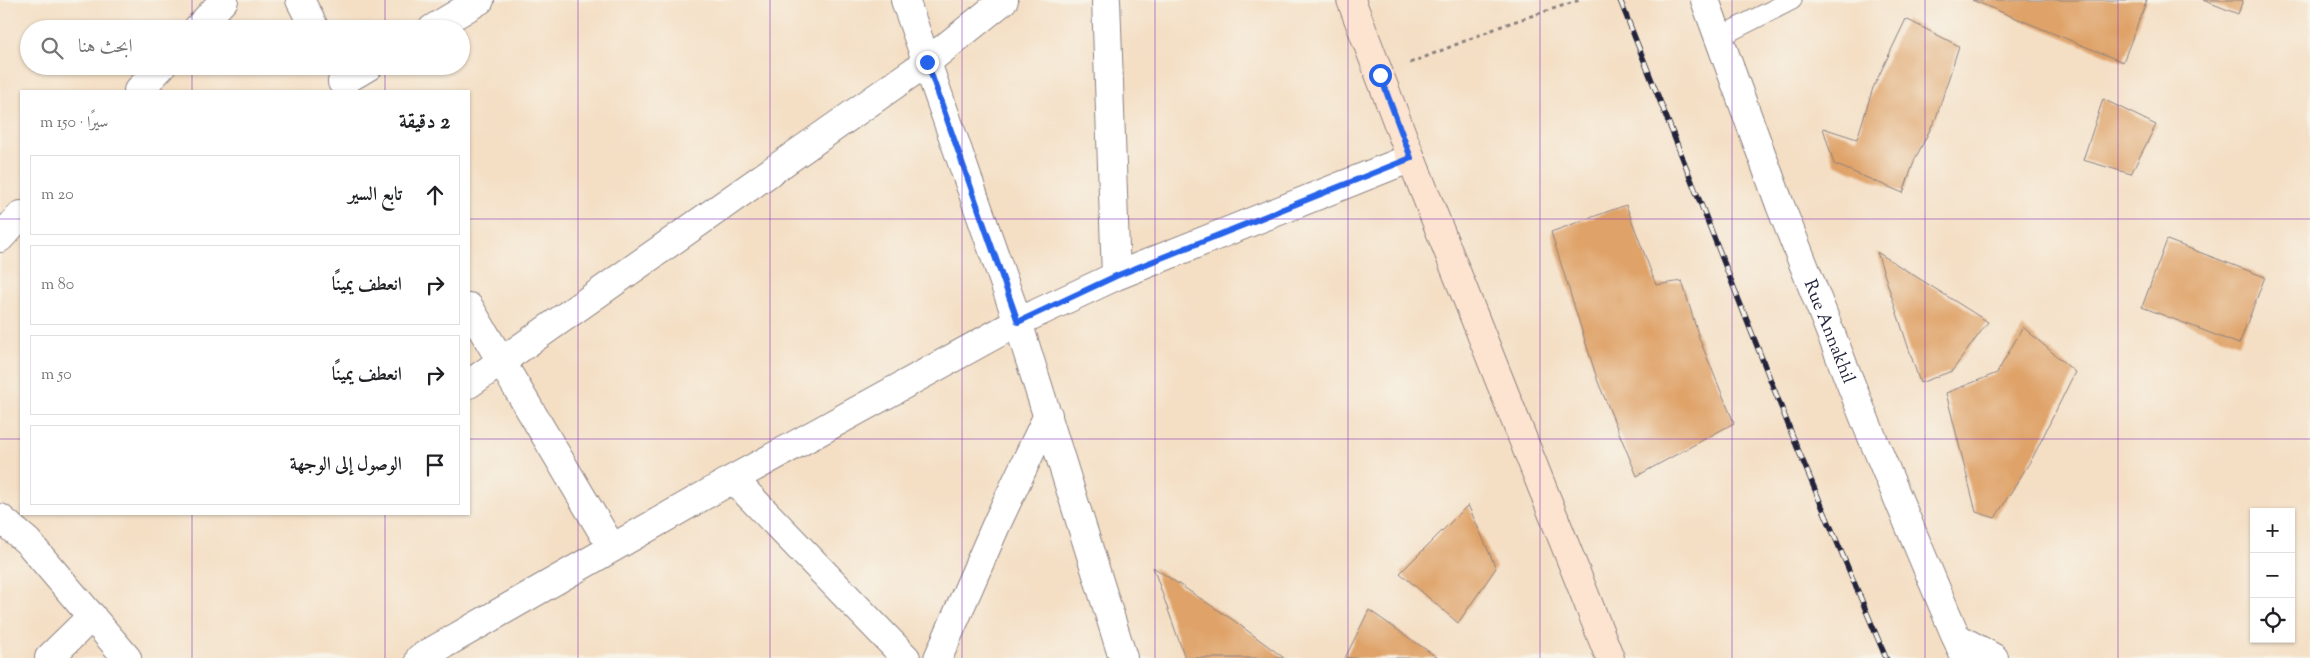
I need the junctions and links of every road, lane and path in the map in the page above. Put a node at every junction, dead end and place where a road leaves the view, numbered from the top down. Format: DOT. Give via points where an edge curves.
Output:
graph roads {
  1 [pos="224,0"];
  2 [pos="300,0"];
  3 [pos="480,0"];
  4 [pos="905,0"];
  5 [pos="1004,0"];
  6 [pos="1106,0"];
  7 [pos="1350,0"];
  8 [pos="1580,0"];
  9 [pos="1705,0"];
  10 [pos="1792,0"];
  11 [pos="1776,5"];
  12 [pos="205,20"];
  13 [pos="310,20"];
  14 [pos="447,20"];
  15 [pos="1719,37"];
  16 [pos="927,62"];
  17 [pos="153,75"];
  18 [pos="1380,75"];
  19 [pos="139,90"];
  20 [pos="1411,158"];
  21 [pos="20,216"];
  22 [pos="0,238"];
  23 [pos="1116,276"];
  24 [pos="470,309"];
  25 [pos="1018,322"];
  26 [pos="499,362"];
  27 [pos="470,383"];
  28 [pos="1048,415"];
  29 [pos="733,479"];
  30 [pos="0,518"];
  31 [pos="612,548"];
  32 [pos="92,616"];
  33 [pos="1961,647"];
  34 [pos="49,658"];
  35 [pos="126,658"];
  36 [pos="420,658"];
  37 [pos="906,658"];
  38 [pos="938,658"];
  39 [pos="1124,658"];
  40 [pos="1610,658"];
  41 [pos="1994,658"];
  1 -- 12 [label="street"];
  2 -- 13 [label="street"];
  3 -- 14 [label="street"];
  4 -- 16 [label="street"];
  5 -- 16 [label="street"];
  6 -- 23 [label="street"];
  7 -- 18 [label="main road"];
  8 -- 18 [label="path" via="1507,24"];
  9 -- 15 [label="street, Rue Annakhil"];
  10 -- 11 [label="lane"];
  11 -- 15 [label="lane"];
  15 -- 33 [label="street, Rue Annakhil" via="1783,214 1867,425"];
  16 -- 25 [label="street"];
  16 -- 26 [label="street"];
  17 -- 19 [label="street"];
  18 -- 20 [label="main road"];
  20 -- 23 [label="street"];
  20 -- 40 [label="main road"];
  21 -- 22 [label="street"];
  23 -- 25 [label="street"];
  24 -- 26 [label="street"];
  25 -- 28 [label="street"];
  25 -- 29 [label="street"];
  26 -- 27 [label="street"];
  26 -- 31 [label="street"];
  28 -- 38 [label="street"];
  28 -- 39 [label="street"];
  29 -- 31 [label="street"];
  29 -- 37 [label="street"];
  30 -- 32 [label="street" via="28,542"];
  31 -- 36 [label="street"];
  32 -- 34 [label="street"];
  32 -- 35 [label="street"];
  33 -- 41 [label="street"];
}
